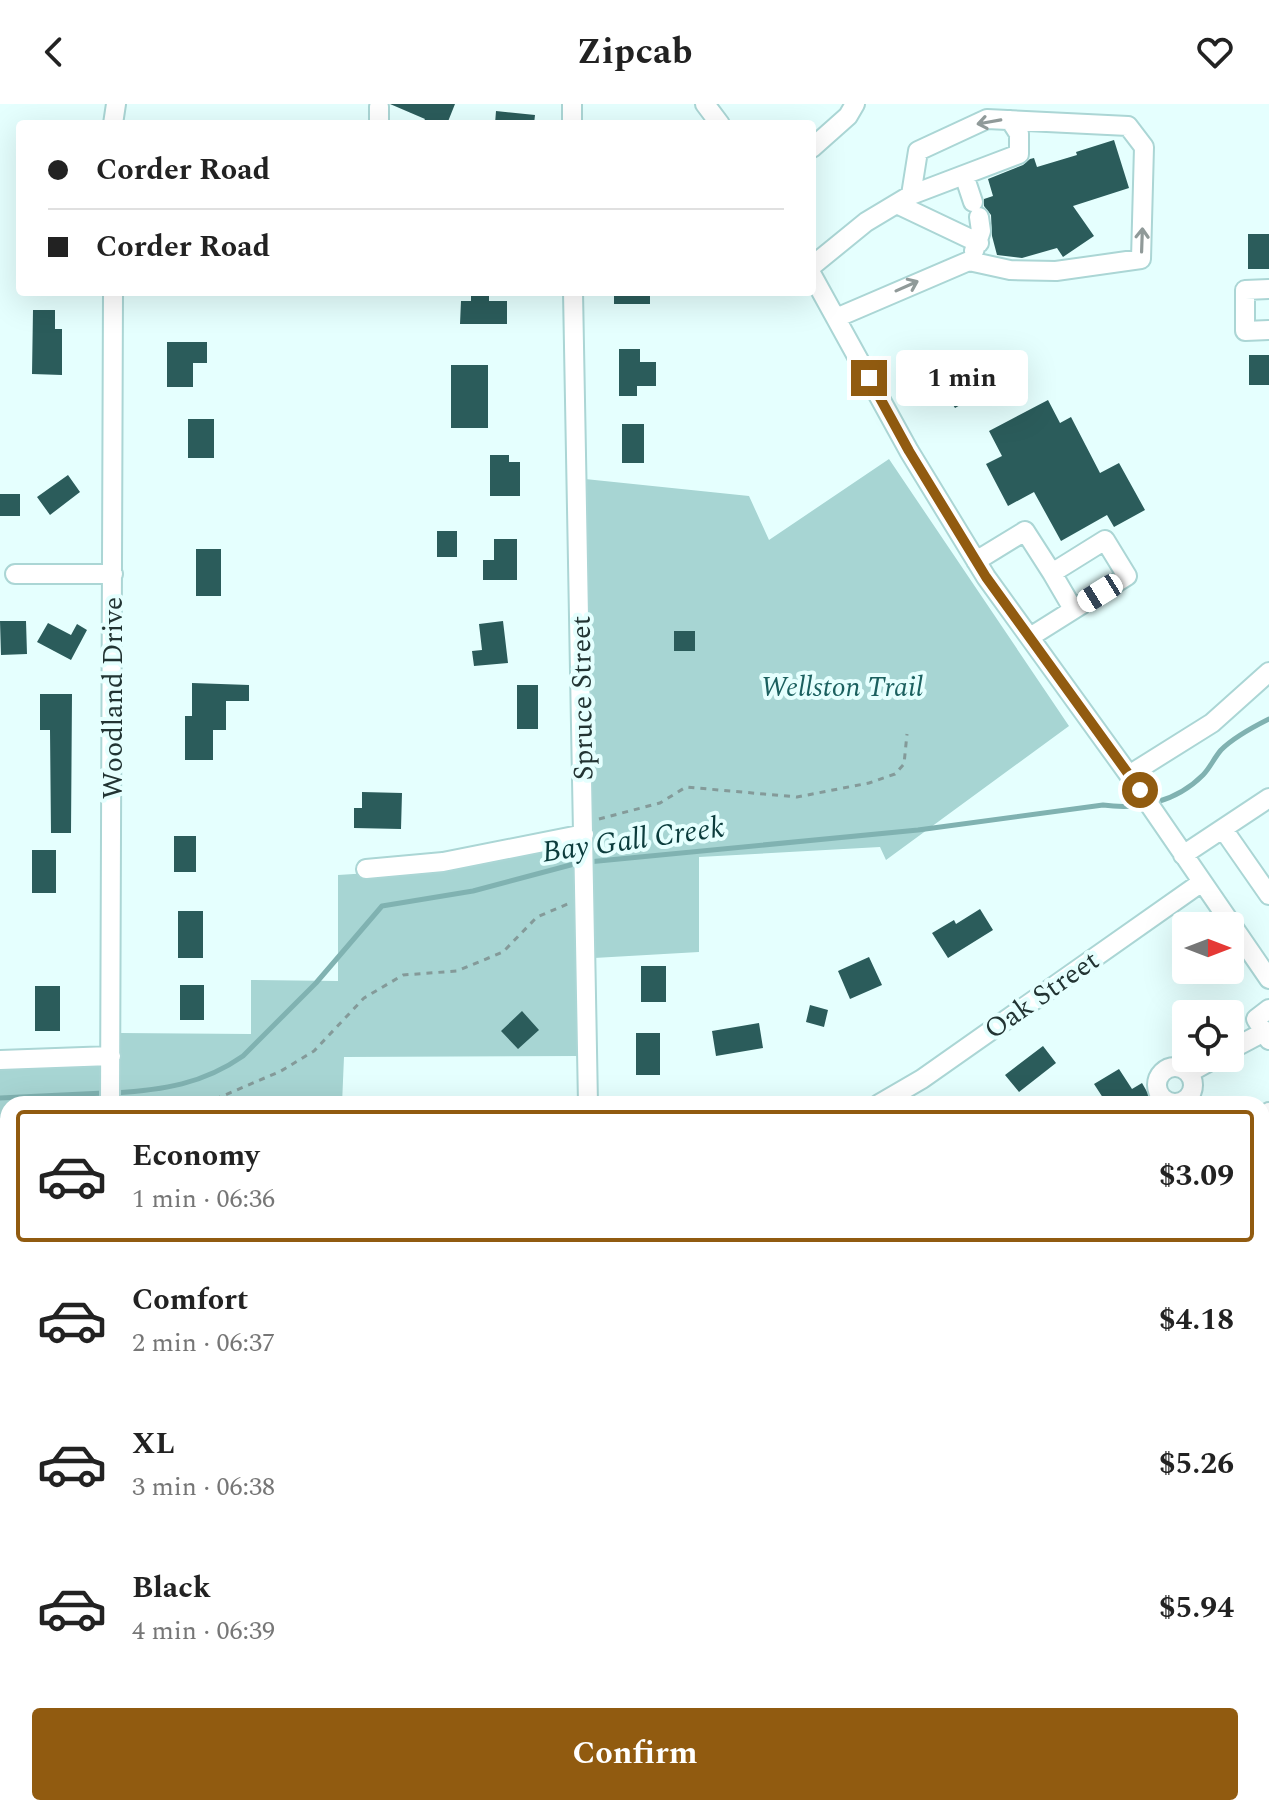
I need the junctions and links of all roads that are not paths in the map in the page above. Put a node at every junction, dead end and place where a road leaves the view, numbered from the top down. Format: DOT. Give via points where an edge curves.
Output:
graph roads {
  1 [pos="855,104"];
  2 [pos="1010,120"];
  3 [pos="816,144"];
  4 [pos="964,175"];
  5 [pos="904,199"];
  6 [pos="979,243"];
  7 [pos="969,261"];
  8 [pos="816,263"];
  9 [pos="816,282"];
  10 [pos="1269,289"];
  11 [pos="113,296"];
  12 [pos="573,296"];
  13 [pos="836,318"];
  14 [pos="1269,330"];
  15 [pos="976,561"];
  16 [pos="1052,573"];
  17 [pos="15,574"];
  18 [pos="113,574"];
  19 [pos="1073,609"];
  20 [pos="1030,637"];
  21 [pos="1269,672"];
  22 [pos="1129,775"];
  23 [pos="1269,798"];
  24 [pos="1223,829"];
  25 [pos="584,833"];
  26 [pos="1183,855"];
  27 [pos="366,869"];
  28 [pos="1202,882"];
  29 [pos="1269,895"];
  30 [pos="1269,979"];
  31 [pos="1269,1009"];
  32 [pos="1266,1036"];
  33 [pos="1244,1045"];
  34 [pos="0,1060"];
  35 [pos="111,1066"];
  36 [pos="110,1096"];
  37 [pos="588,1096"];
  38 [pos="893,1096"];
  1 -- 3 [label="street"];
  2 -- 4 [label="street" via="1019,134 1019,154"];
  2 -- 5 [label="street, one-way" via="987,119 918,151"];
  7 -- 2 [label="street, one-way" via="1010,270 1056,271 1141,259 1144,147 1128,126"];
  4 -- 5 [label="street"];
  4 -- 6 [label="street" via="976,210"];
  5 -- 6 [label="street"];
  5 -- 8 [label="street"];
  6 -- 7 [label="street"];
  13 -- 7 [label="street, one-way"];
  9 -- 13 [label="street"];
  10 -- 14 [label="street" via="1245,290 1245,331"];
  11 -- 18 [label="street, Woodland Drive"];
  12 -- 25 [label="street, Spruce Street"];
  13 -- 15 [label="street"];
  15 -- 16 [label="street" via="1025,531"];
  15 -- 20 [label="street"];
  16 -- 19 [label="street"];
  16 -- 19 [label="street" via="1105,540 1127,576"];
  17 -- 18 [label="street"];
  18 -- 35 [label="street, Woodland Drive"];
  19 -- 20 [label="street"];
  20 -- 22 [label="street"];
  21 -- 22 [label="street" via="1212,723"];
  22 -- 26 [label="street"];
  23 -- 24 [label="street"];
  24 -- 26 [label="street"];
  24 -- 29 [label="street"];
  25 -- 27 [label="street" via="443,862"];
  25 -- 37 [label="street, Spruce Street"];
  26 -- 28 [label="street"];
  28 -- 30 [label="street"];
  28 -- 38 [label="street, Oak Street"];
  31 -- 32 [label="street" via="1256,1019"];
  32 -- 33 [label="street"];
  34 -- 35 [label="street"];
  35 -- 36 [label="street, Woodland Drive"];
}
